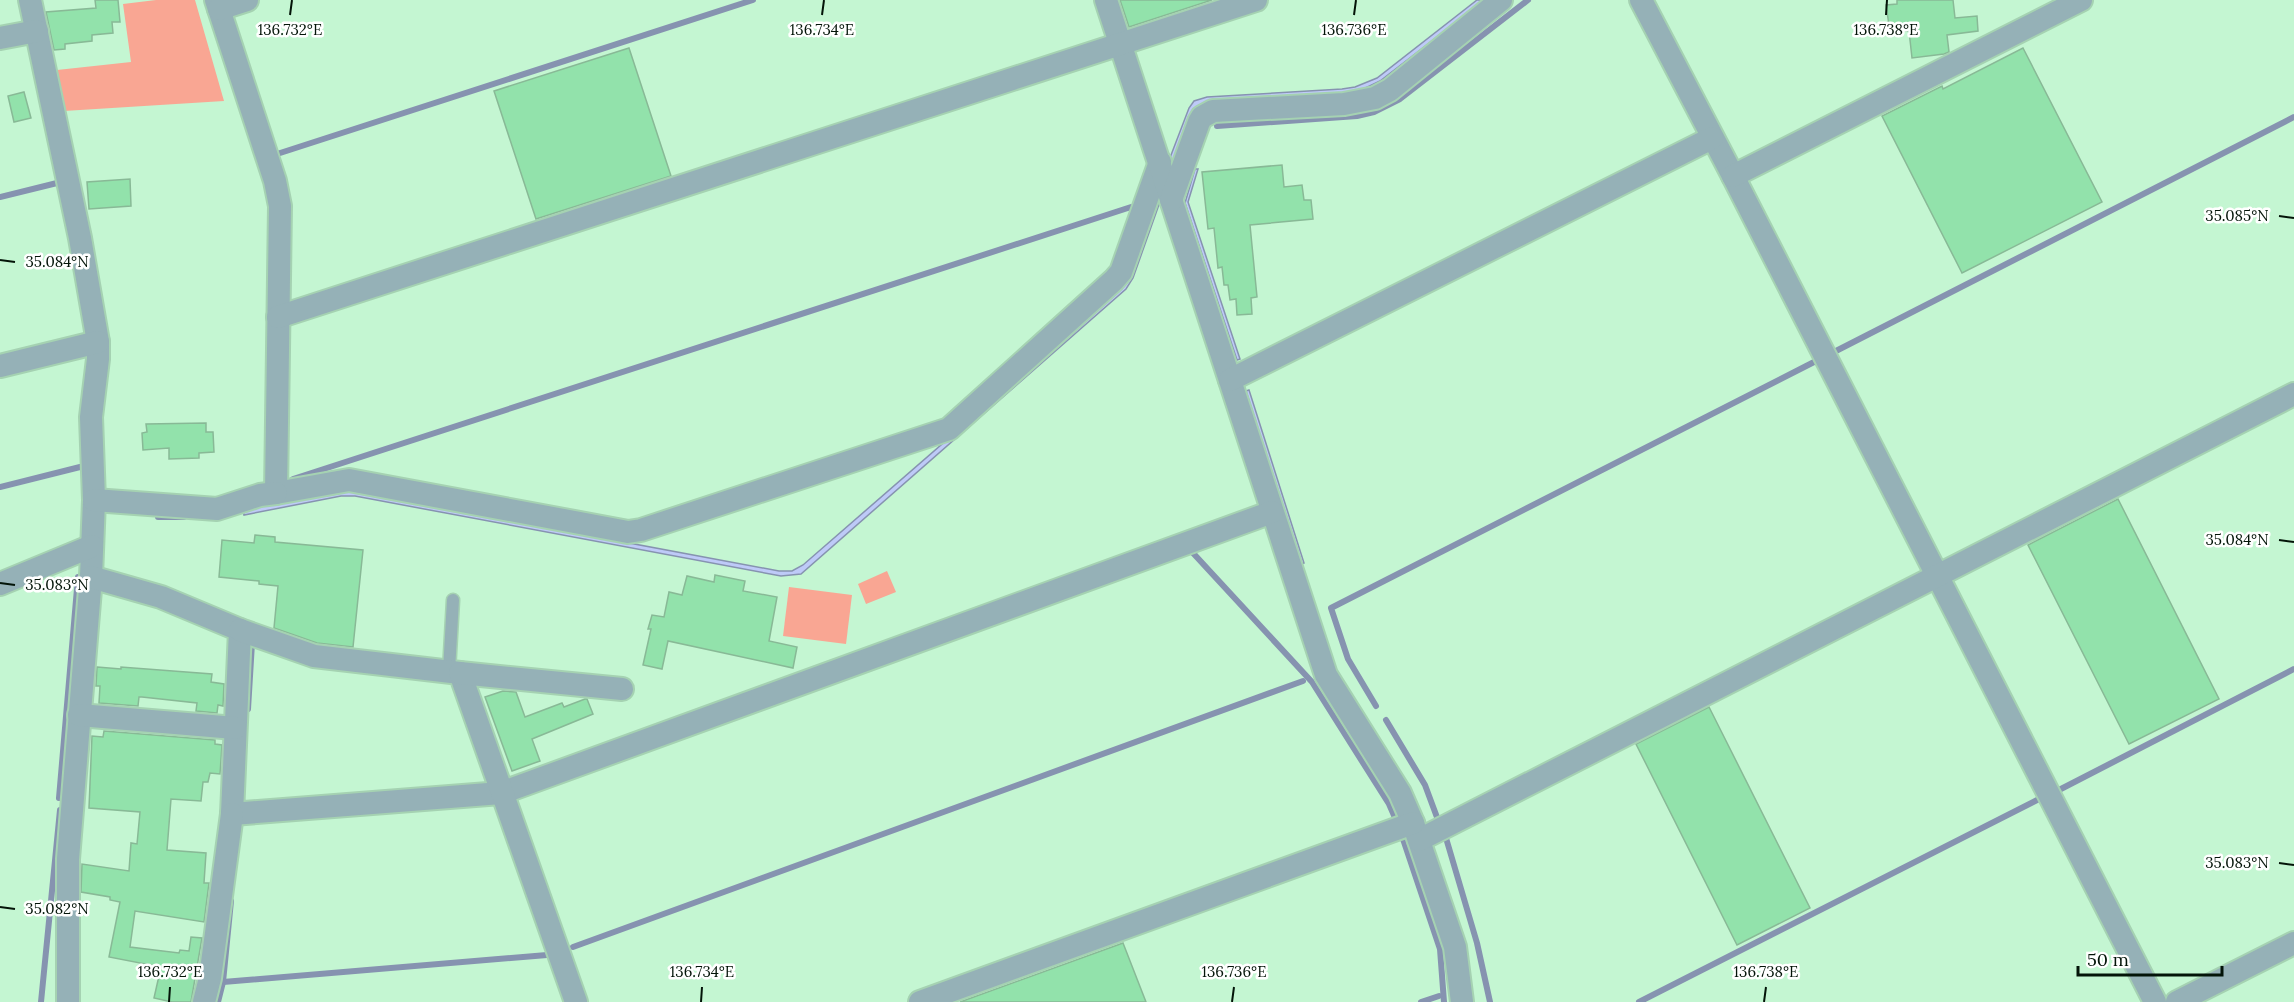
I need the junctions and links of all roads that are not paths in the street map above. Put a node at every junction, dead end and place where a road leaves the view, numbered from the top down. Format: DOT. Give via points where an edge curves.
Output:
graph roads {
  1 [pos="30,0"];
  2 [pos="247,0"];
  3 [pos="1106,0"];
  4 [pos="1256,0"];
  5 [pos="1501,0"];
  6 [pos="1641,0"];
  7 [pos="2081,0"];
  8 [pos="218,5"];
  9 [pos="38,32"];
  10 [pos="0,38"];
  11 [pos="1120,44"];
  12 [pos="1712,138"];
  13 [pos="1733,176"];
  14 [pos="1166,180"];
  15 [pos="278,317"];
  16 [pos="98,342"];
  17 [pos="0,366"];
  18 [pos="1230,380"];
  19 [pos="2294,394"];
  20 [pos="276,493"];
  21 [pos="94,500"];
  22 [pos="1272,512"];
  23 [pos="92,546"];
  24 [pos="1937,575"];
  25 [pos="92,578"];
  26 [pos="0,584"];
  27 [pos="453,600"];
  28 [pos="240,630"];
  29 [pos="454,672"];
  30 [pos="622,689"];
  31 [pos="79,715"];
  32 [pos="235,728"];
  33 [pos="501,793"];
  34 [pos="238,813"];
  35 [pos="1416,832"];
  36 [pos="2294,943"];
  37 [pos="68,1002"];
  38 [pos="204,1002"];
  39 [pos="576,1002"];
  40 [pos="920,1002"];
  41 [pos="1462,1002"];
  42 [pos="2154,1002"];
  43 [pos="2177,1002"];
  1 -- 9 [label="street"];
  2 -- 8 [label="street"];
  3 -- 11 [label="street"];
  4 -- 11 [label="street"];
  5 -- 14 [label="street" via="1375,98 1344,104 1208,113"];
  6 -- 12 [label="street"];
  7 -- 13 [label="street"];
  8 -- 15 [label="street" via="276,181 280,206"];
  9 -- 10 [label="street"];
  9 -- 16 [label="street" via="81,238"];
  11 -- 14 [label="street"];
  11 -- 15 [label="street"];
  12 -- 13 [label="street"];
  12 -- 18 [label="street"];
  13 -- 24 [label="street"];
  14 -- 18 [label="street"];
  14 -- 20 [label="street" via="1114,280 949,429 628,532 350,480"];
  15 -- 20 [label="street"];
  16 -- 17 [label="street"];
  16 -- 21 [label="street" via="91,417"];
  18 -- 22 [label="street"];
  19 -- 24 [label="street"];
  20 -- 21 [label="street" via="218,509"];
  21 -- 23 [label="street"];
  22 -- 33 [label="street"];
  22 -- 35 [label="street" via="1326,675 1400,793"];
  23 -- 25 [label="street"];
  23 -- 26 [label="street"];
  24 -- 35 [label="street"];
  24 -- 42 [label="street"];
  25 -- 28 [label="street" via="161,597"];
  25 -- 31 [label="street"];
  27 -- 29 [label="lane"];
  28 -- 29 [label="street" via="314,656"];
  28 -- 32 [label="street"];
  29 -- 30 [label="street"];
  29 -- 33 [label="street"];
  31 -- 32 [label="street"];
  31 -- 37 [label="street" via="68,859"];
  32 -- 34 [label="street"];
  33 -- 34 [label="street"];
  33 -- 39 [label="street"];
  34 -- 38 [label="street"];
  35 -- 40 [label="street"];
  35 -- 41 [label="street" via="1455,947"];
  36 -- 43 [label="street"];
}
